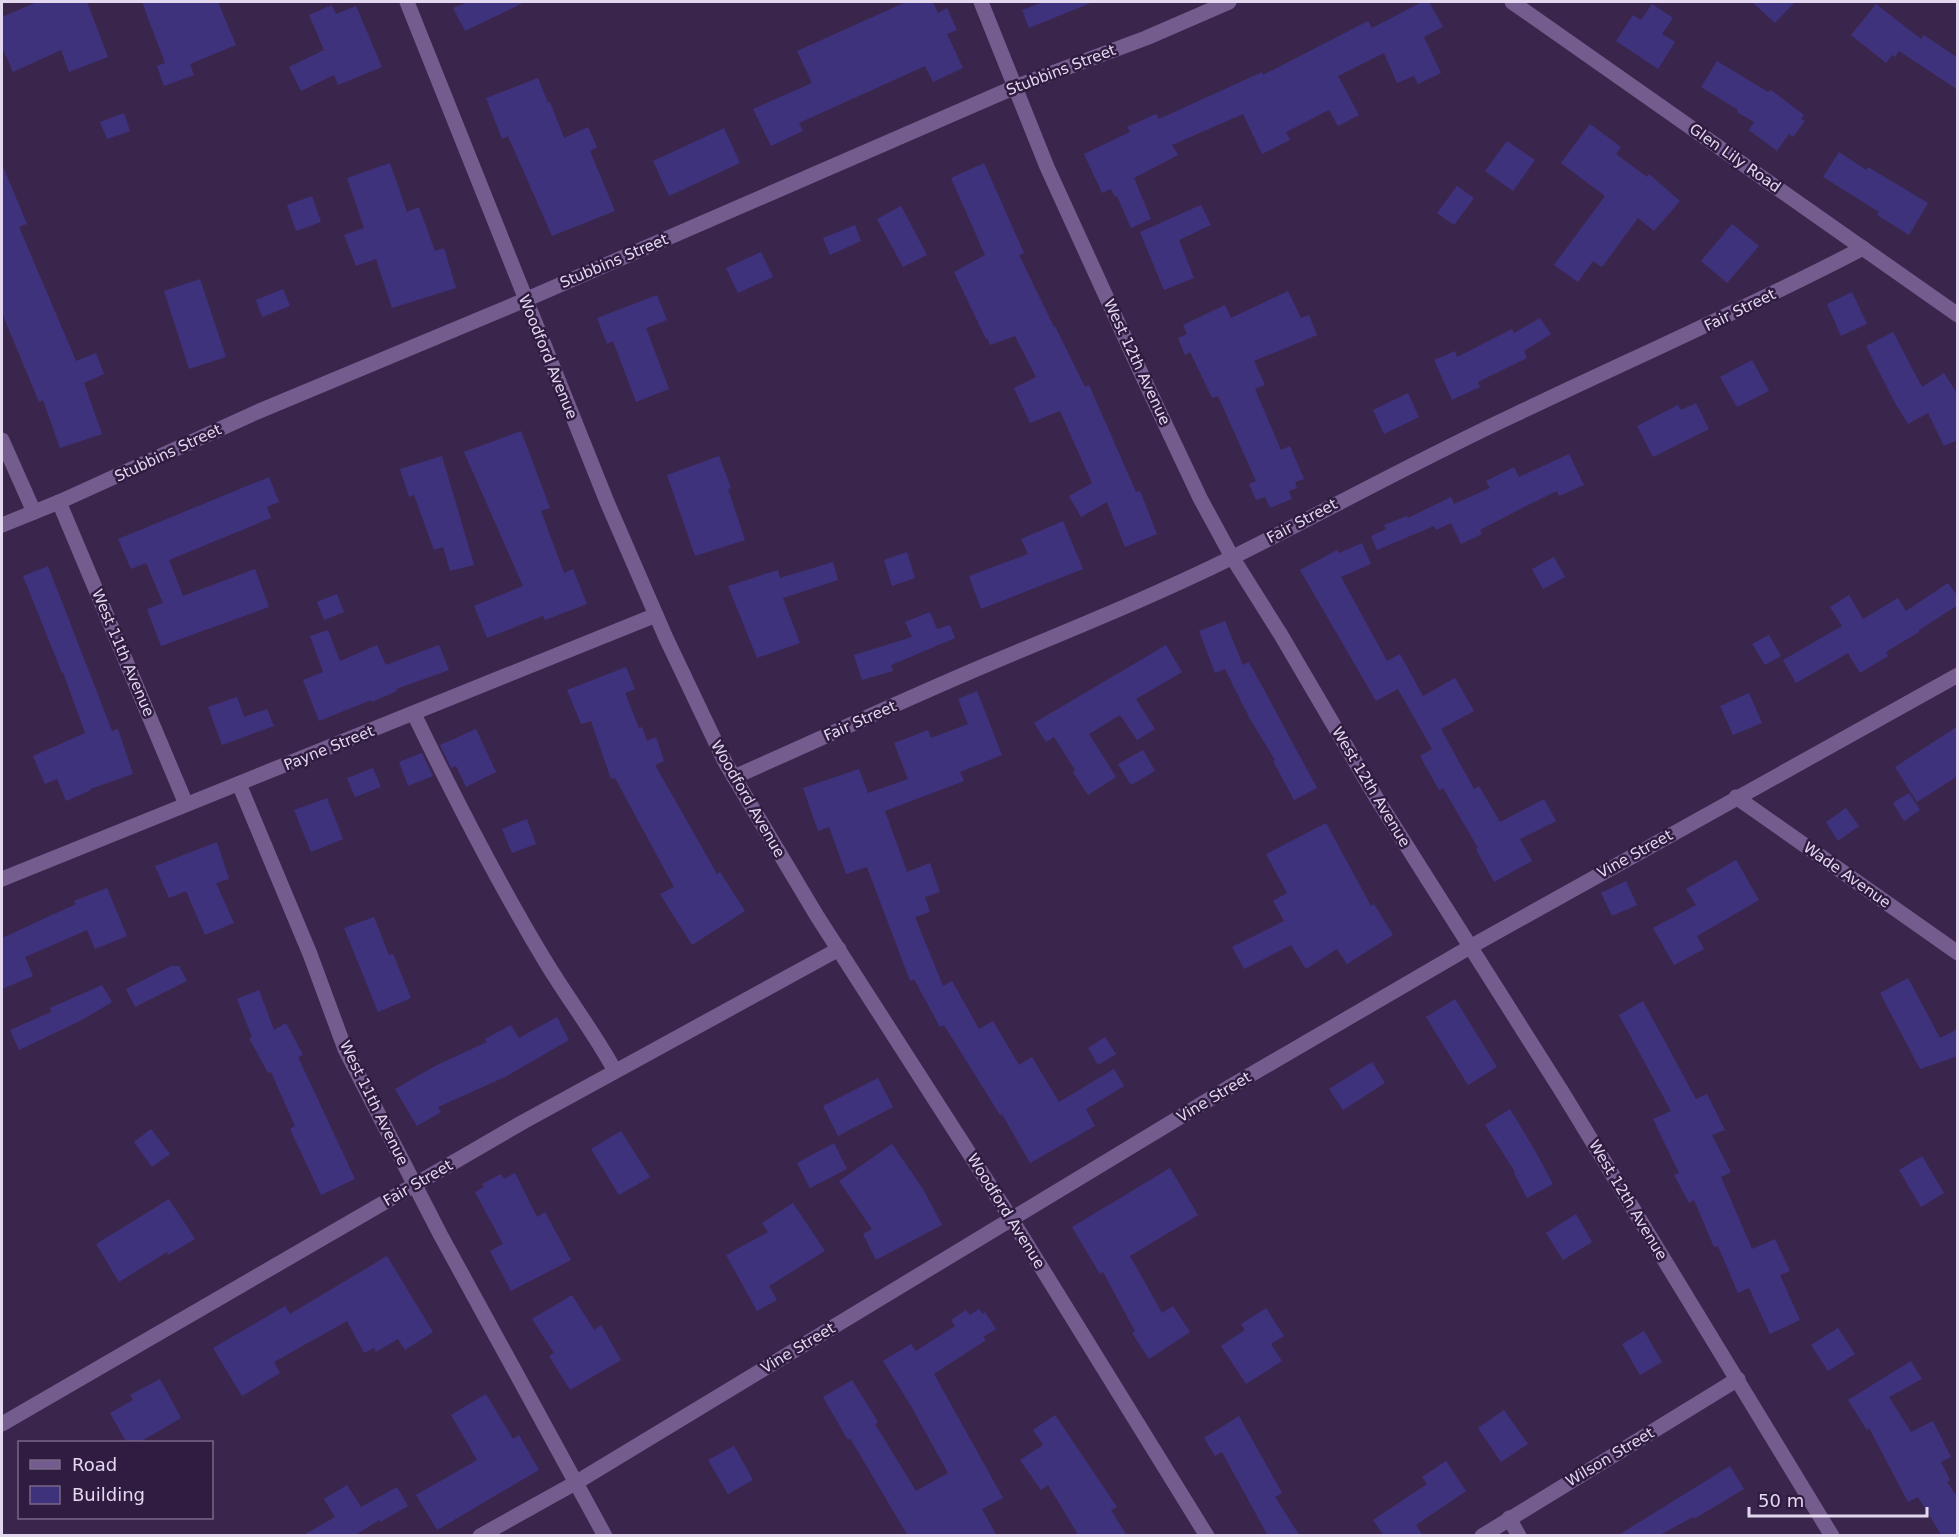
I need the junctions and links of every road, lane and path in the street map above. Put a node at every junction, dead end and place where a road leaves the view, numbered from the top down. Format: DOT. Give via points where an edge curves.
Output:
graph roads {
  1 [pos="407,2"];
  2 [pos="981,2"];
  3 [pos="1229,2"];
  4 [pos="1512,2"];
  5 [pos="1015,87"];
  6 [pos="1863,248"];
  7 [pos="525,300"];
  8 [pos="1958,315"];
  9 [pos="2,440"];
  10 [pos="59,502"];
  11 [pos="34,512"];
  12 [pos="2,525"];
  13 [pos="1232,557"];
  14 [pos="656,615"];
  15 [pos="1958,675"];
  16 [pos="414,714"];
  17 [pos="734,777"];
  18 [pos="239,784"];
  19 [pos="1736,797"];
  20 [pos="186,804"];
  21 [pos="2,879"];
  22 [pos="1470,947"];
  23 [pos="839,949"];
  24 [pos="1958,953"];
  25 [pos="615,1071"];
  26 [pos="414,1184"];
  27 [pos="1012,1220"];
  28 [pos="1738,1379"];
  29 [pos="2,1424"];
  30 [pos="577,1482"];
  31 [pos="1509,1518"];
  32 [pos="480,1536"];
  33 [pos="605,1536"];
  34 [pos="1207,1536"];
  35 [pos="1482,1536"];
  36 [pos="1519,1536"];
  37 [pos="1832,1536"];
  1 -- 7 [label="street, Woodford Avenue"];
  2 -- 5 [label="street, West 12th Avenue"];
  3 -- 5 [label="street, Stubbins Street"];
  4 -- 6 [label="street, Glen Lily Road"];
  5 -- 7 [label="street, Stubbins Street"];
  5 -- 13 [label="street, West 12th Avenue" via="1141,373"];
  6 -- 8 [label="street, Glen Lily Road"];
  6 -- 13 [label="street, Fair Street" via="1513,415"];
  7 -- 10 [label="street, Stubbins Street" via="257,412"];
  7 -- 14 [label="street, Woodford Avenue"];
  9 -- 11 [label="street"];
  10 -- 11 [label="street, Stubbins Street"];
  10 -- 20 [label="street, West 11th Avenue"];
  11 -- 12 [label="street, Stubbins Street"];
  13 -- 17 [label="street, Fair Street"];
  13 -- 22 [label="street, West 12th Avenue"];
  14 -- 16 [label="street, Payne Street"];
  14 -- 17 [label="street, Woodford Avenue"];
  15 -- 19 [label="street, Vine Street"];
  16 -- 18 [label="street, Payne Street"];
  16 -- 25 [label="street" via="459,806 546,963"];
  17 -- 23 [label="street, Woodford Avenue"];
  18 -- 20 [label="street, Payne Street"];
  18 -- 26 [label="street, West 11th Avenue" via="345,1049"];
  19 -- 22 [label="street, Vine Street"];
  19 -- 24 [label="street, Wade Avenue"];
  20 -- 21 [label="street, Payne Street"];
  22 -- 27 [label="street, Vine Street"];
  22 -- 28 [label="street, West 12th Avenue"];
  23 -- 25 [label="street, Fair Street"];
  23 -- 27 [label="street, Woodford Avenue"];
  25 -- 26 [label="street, Fair Street"];
  26 -- 29 [label="street, Fair Street"];
  26 -- 30 [label="street, West 11th Avenue"];
  27 -- 30 [label="street, Vine Street"];
  27 -- 34 [label="street, Woodford Avenue"];
  28 -- 31 [label="street, Wilson Street"];
  28 -- 37 [label="street, West 12th Avenue"];
  30 -- 32 [label="street, Vine Street"];
  30 -- 33 [label="street, West 11th Avenue"];
  31 -- 35 [label="street, Wilson Street"];
  31 -- 36 [label="street"];
}
